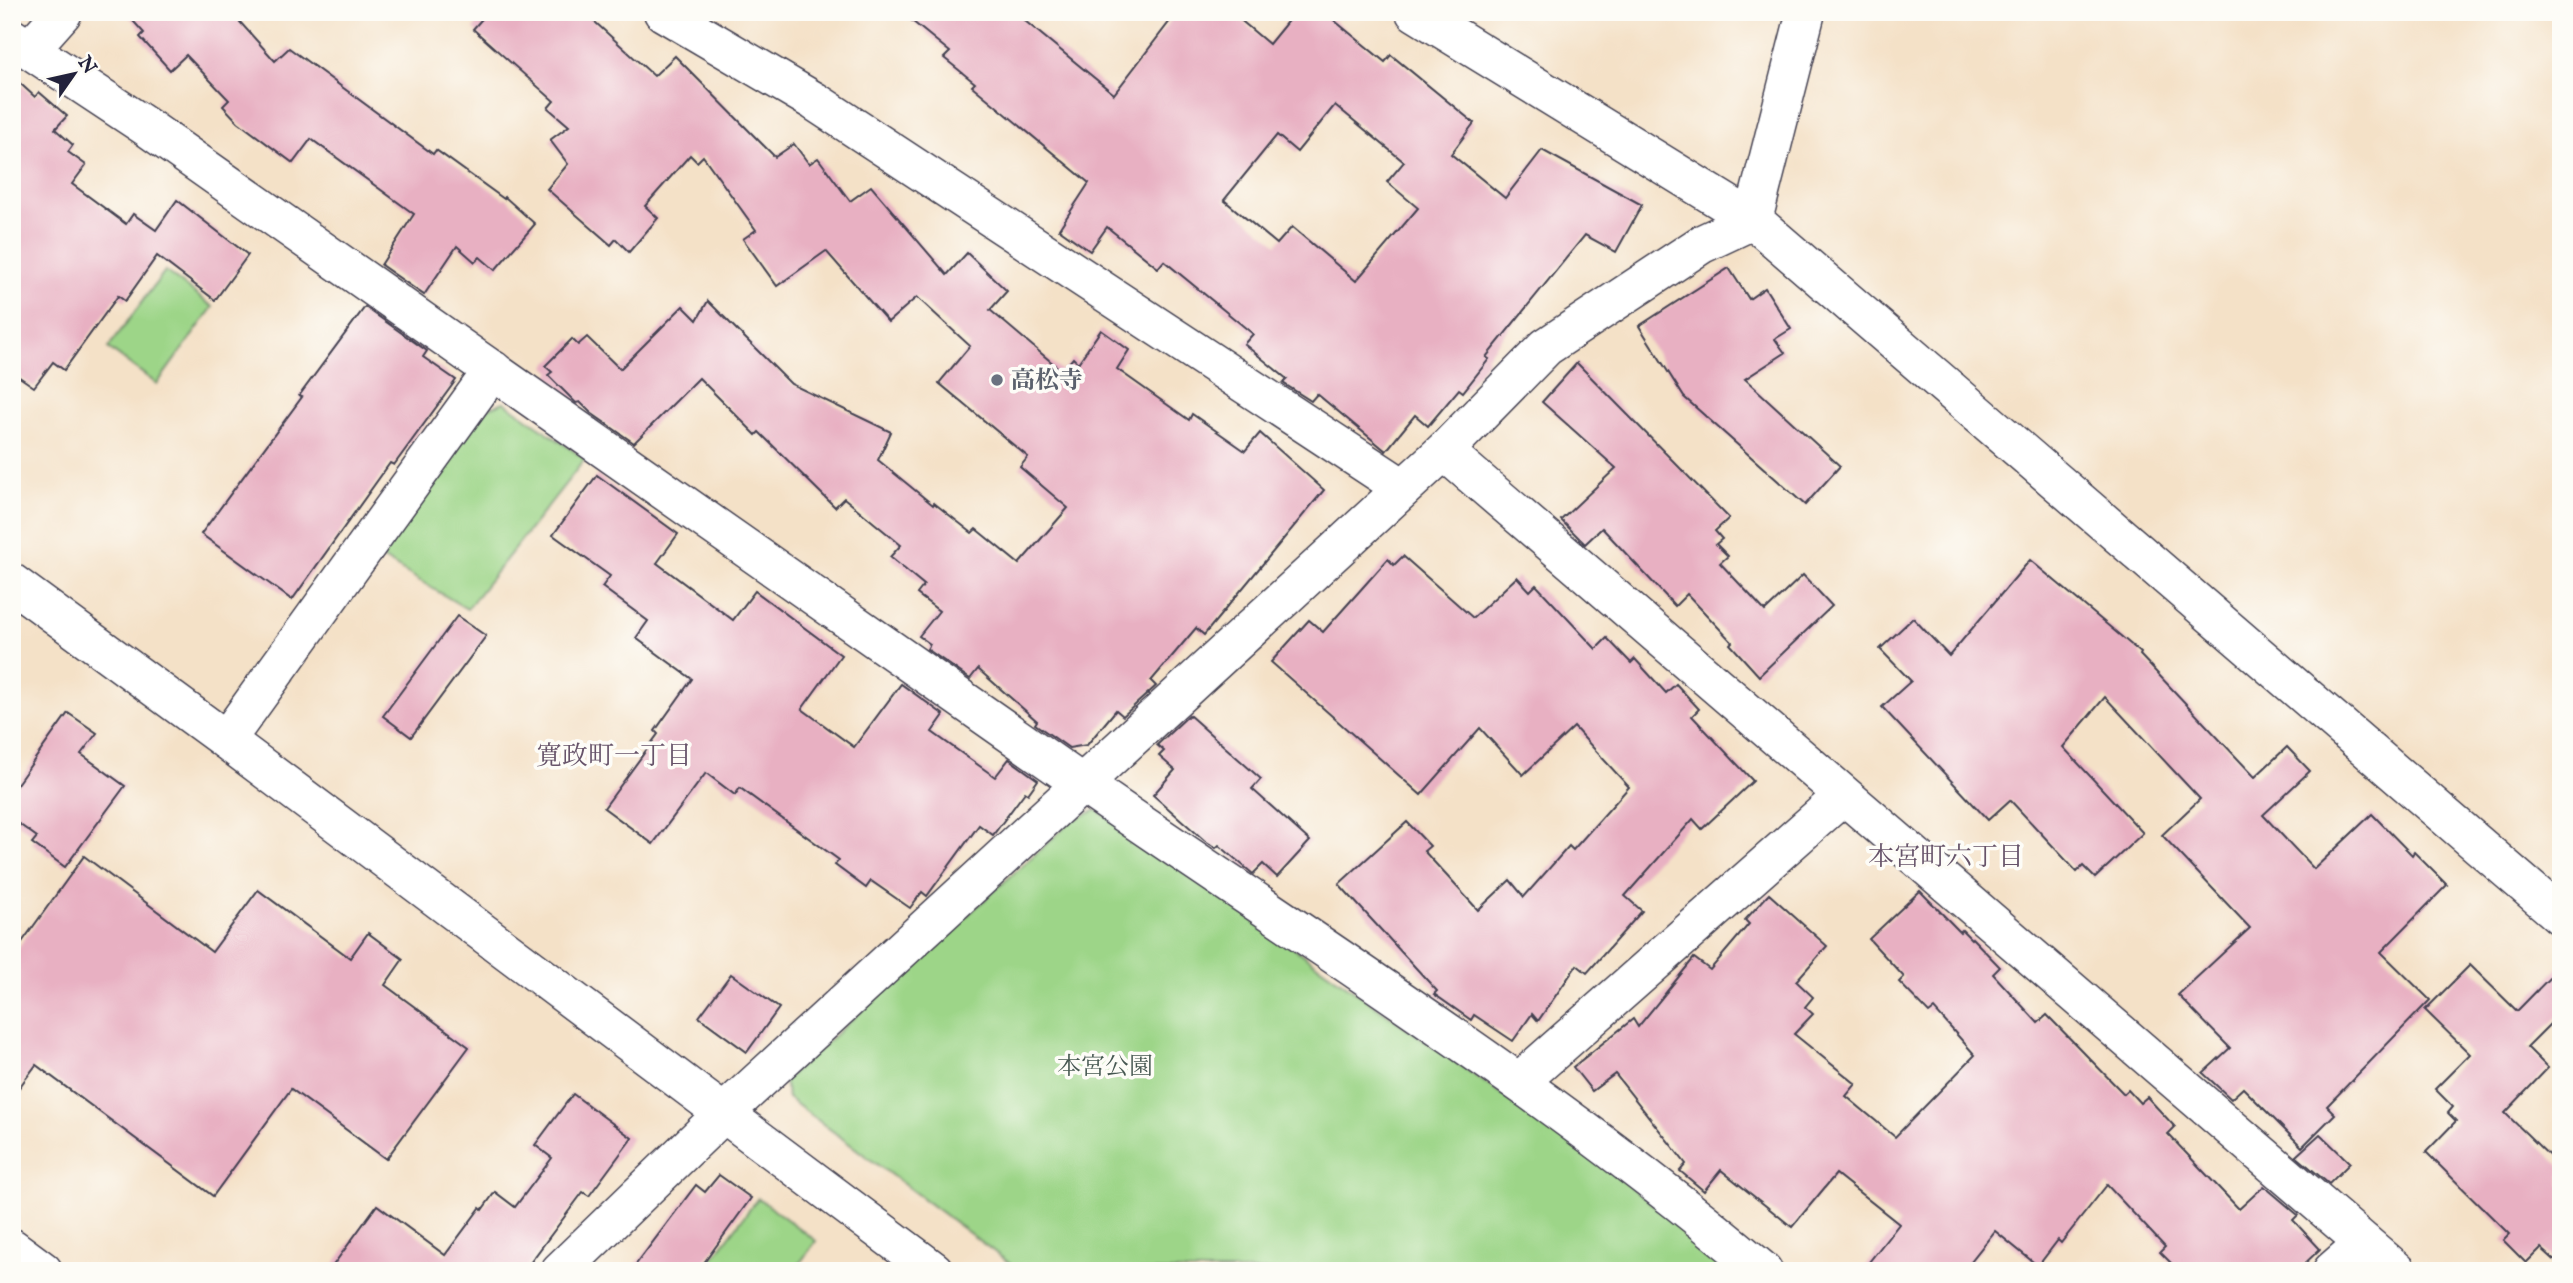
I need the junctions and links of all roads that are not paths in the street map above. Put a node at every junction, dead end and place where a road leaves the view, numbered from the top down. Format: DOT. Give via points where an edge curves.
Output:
graph roads {
  1 [pos="63,12"];
  2 [pos="663,12"];
  3 [pos="1415,12"];
  4 [pos="1806,12"];
  5 [pos="21,43"];
  6 [pos="1753,220"];
  7 [pos="493,370"];
  8 [pos="1444,451"];
  9 [pos="1403,488"];
  10 [pos="12,583"];
  11 [pos="226,740"];
  12 [pos="1083,784"];
  13 [pos="1843,796"];
  14 [pos="2561,916"];
  15 [pos="1519,1082"];
  16 [pos="724,1113"];
  17 [pos="2364,1243"];
  18 [pos="12,1248"];
  19 [pos="43,1271"];
  20 [pos="560,1271"];
  21 [pos="934,1271"];
  22 [pos="1763,1271"];
  23 [pos="2332,1271"];
  24 [pos="2397,1271"];
  1 -- 5 [label="street"];
  2 -- 9 [label="street" via="814,101"];
  3 -- 6 [label="street"];
  4 -- 6 [label="street"];
  5 -- 7 [label="street"];
  6 -- 8 [label="street" via="1702,244 1546,347"];
  6 -- 14 [label="street"];
  7 -- 11 [label="street"];
  7 -- 12 [label="street"];
  8 -- 9 [label="street"];
  8 -- 13 [label="street"];
  9 -- 12 [label="street"];
  10 -- 11 [label="street"];
  11 -- 16 [label="street"];
  12 -- 15 [label="street"];
  12 -- 16 [label="street"];
  13 -- 15 [label="street"];
  13 -- 17 [label="street"];
  15 -- 22 [label="street" via="1711,1226"];
  16 -- 20 [label="street"];
  16 -- 21 [label="street"];
  17 -- 23 [label="street"];
  17 -- 24 [label="street"];
  18 -- 19 [label="street"];
}
